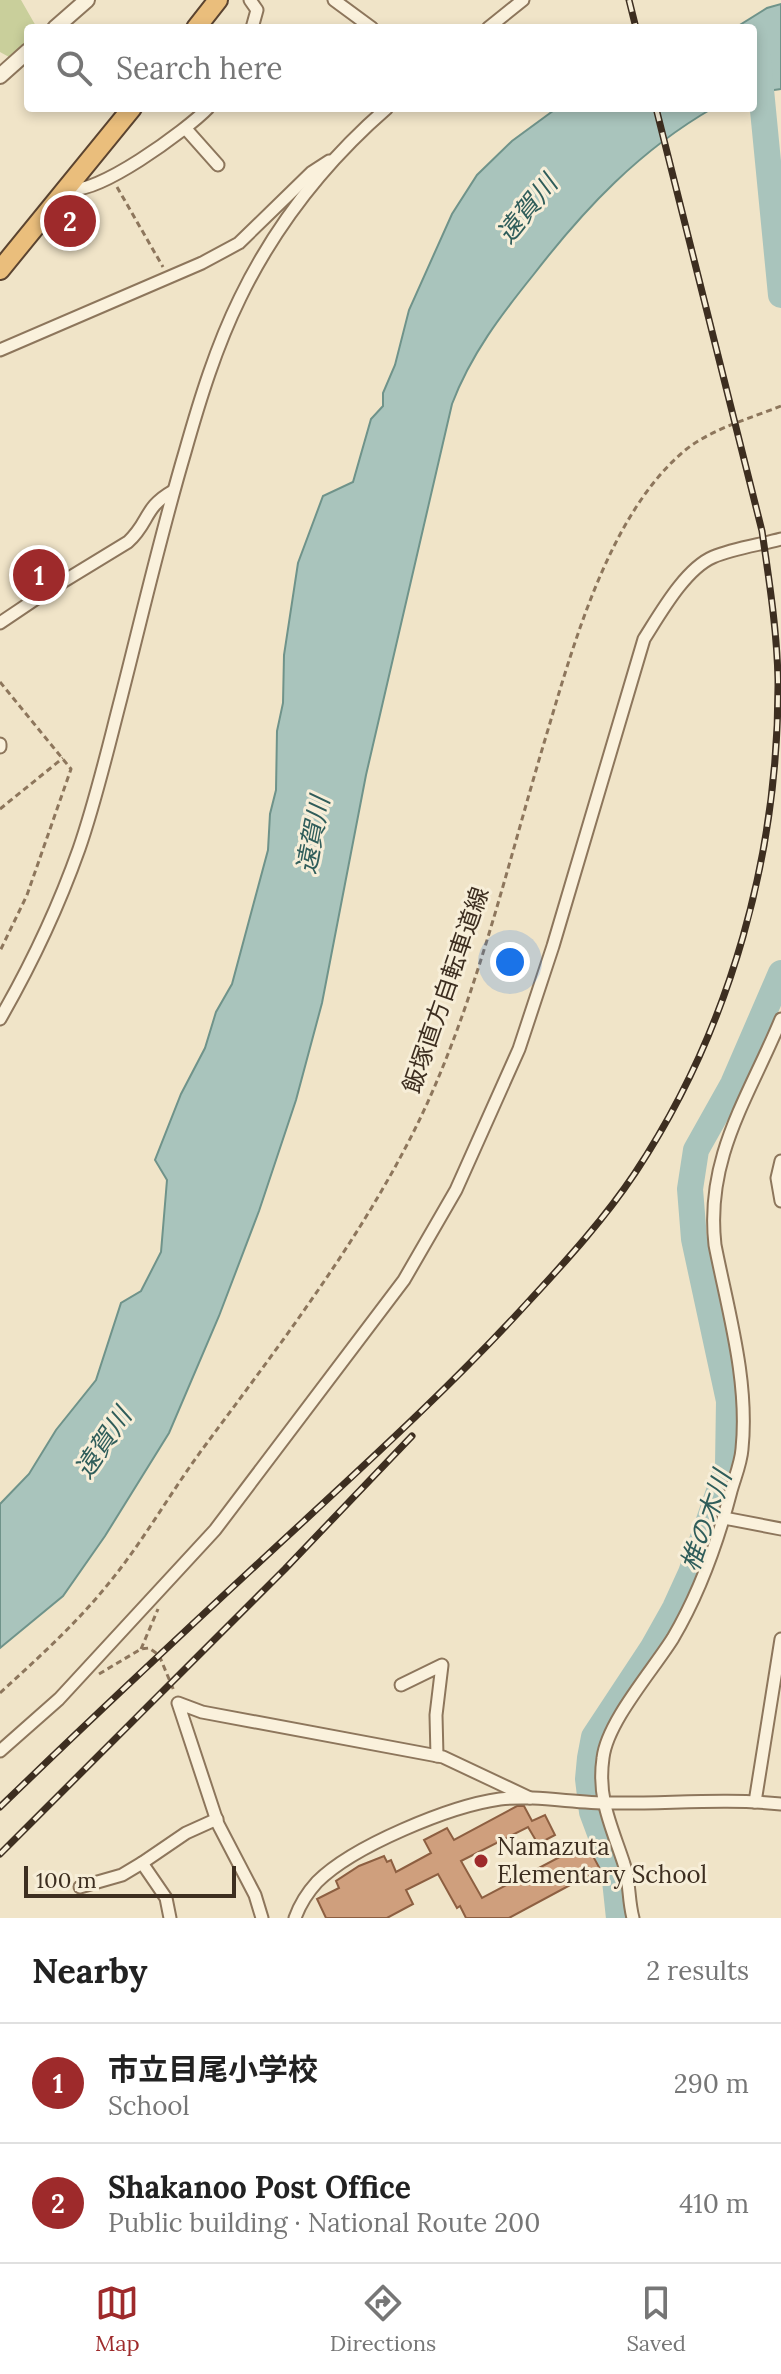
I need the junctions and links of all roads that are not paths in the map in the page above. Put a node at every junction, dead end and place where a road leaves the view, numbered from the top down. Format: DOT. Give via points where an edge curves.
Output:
graph roads {
  1 [pos="87,0"];
  2 [pos="218,0"];
  3 [pos="250,0"];
  4 [pos="334,0"];
  5 [pos="523,0"];
  6 [pos="60,24"];
  7 [pos="199,24"];
  8 [pos="253,24"];
  9 [pos="367,24"];
  10 [pos="493,24"];
  11 [pos="24,55"];
  12 [pos="0,76"];
  13 [pos="129,112"];
  14 [pos="204,112"];
  15 [pos="370,112"];
  16 [pos="382,112"];
  17 [pos="368,124"];
  18 [pos="186,129"];
  19 [pos="340,155"];
  20 [pos="218,165"];
  21 [pos="68,188"];
  22 [pos="0,270"];
  23 [pos="0,350"];
  24 [pos="173,491"];
  25 [pos="781,539"];
  26 [pos="0,623"];
  27 [pos="0,1019"];
  28 [pos="781,1019"];
  29 [pos="781,1161"];
  30 [pos="781,1201"];
  31 [pos="724,1518"];
  32 [pos="781,1529"];
  33 [pos="781,1639"];
  34 [pos="401,1685"];
  35 [pos="0,1751"];
  36 [pos="437,1756"];
  37 [pos="530,1798"];
  38 [pos="755,1802"];
  39 [pos="604,1803"];
  40 [pos="781,1804"];
  41 [pos="217,1819"];
  42 [pos="142,1863"];
  43 [pos="80,1887"];
  44 [pos="170,1918"];
  45 [pos="262,1918"];
  46 [pos="295,1918"];
  47 [pos="633,1918"];
  1 -- 6 [label="street"];
  2 -- 7 [label="highway"];
  3 -- 8 [label="street" via="257,10"];
  4 -- 9 [label="street"];
  5 -- 10 [label="street"];
  11 -- 12 [label="street"];
  13 -- 21 [label="highway"];
  14 -- 18 [label="street"];
  15 -- 17 [label="street"];
  16 -- 17 [label="street"];
  17 -- 19 [label="street"];
  18 -- 20 [label="street"];
  18 -- 21 [label="street" via="111,176 83,190"];
  19 -- 23 [label="street" via="312,172 239,243"];
  19 -- 24 [label="street" via="287,217 239,299 206,377"];
  21 -- 22 [label="highway"];
  24 -- 26 [label="street" via="153,504 128,542"];
  24 -- 27 [label="street" via="79,849"];
  25 -- 35 [label="street" via="698,565 644,639 519,1049 456,1190 404,1280 215,1530 59,1699"];
  28 -- 31 [label="street" via="731,1128 713,1191 715,1245 743,1391 742,1451"];
  29 -- 30 [label="street"];
  31 -- 32 [label="street"];
  31 -- 39 [label="street" via="675,1635 608,1737 601,1775"];
  33 -- 38 [label="street"];
  34 -- 36 [label="street" via="442,1665"];
  36 -- 37 [label="street"];
  36 -- 41 [label="street" via="202,1712 178,1703"];
  37 -- 39 [label="street"];
  37 -- 46 [label="street" via="498,1799 381,1840 319,1880"];
  38 -- 39 [label="street"];
  38 -- 40 [label="street"];
  39 -- 47 [label="street" via="625,1866"];
  41 -- 42 [label="street" via="175,1839"];
  41 -- 45 [label="street"];
  42 -- 43 [label="street"];
  42 -- 44 [label="street" via="166,1898"];
}
